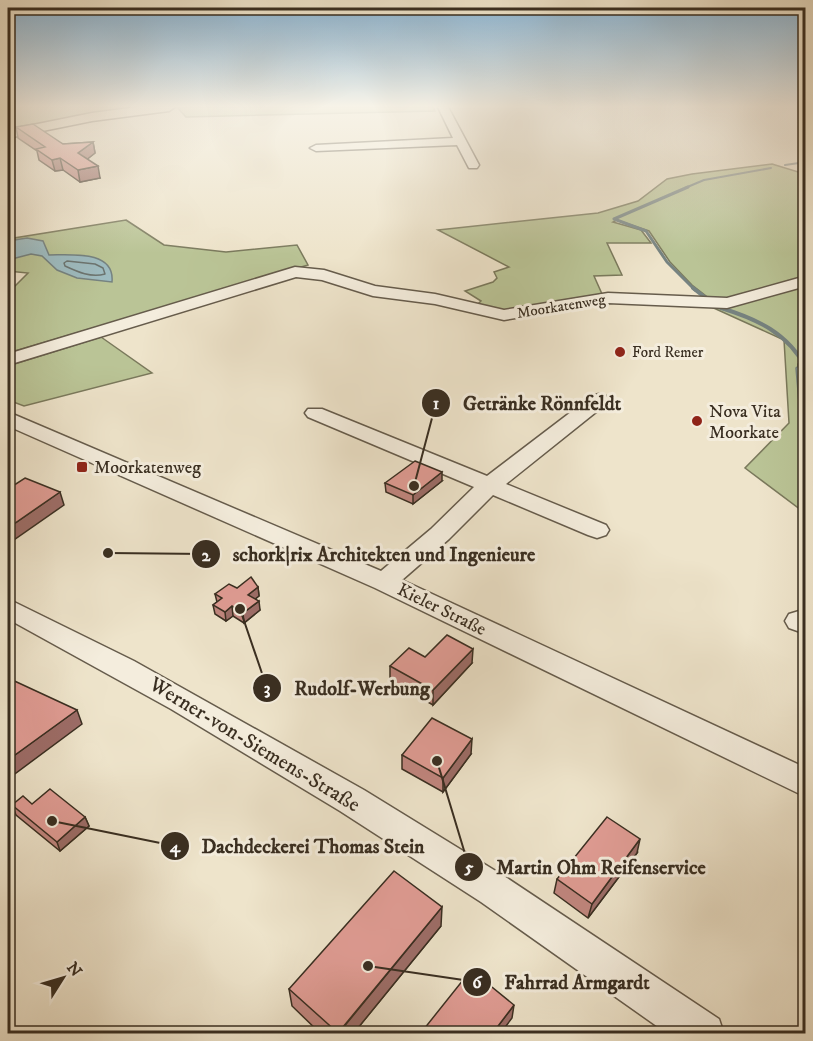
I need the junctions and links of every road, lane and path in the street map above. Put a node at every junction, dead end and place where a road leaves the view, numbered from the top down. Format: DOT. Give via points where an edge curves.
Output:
graph roads {
  1 [pos="468,156"];
  2 [pos="473,165"];
  3 [pos="806,281"];
  4 [pos="8,360"];
  5 [pos="599,400"];
  6 [pos="315,413"];
  7 [pos="8,419"];
  8 [pos="491,484"];
  9 [pos="597,530"];
  10 [pos="384,582"];
  11 [pos="8,608"];
  12 [pos="806,783"];
  13 [pos="704,1034"];
  1 -- 2 [label="street"];
  3 -- 4 [label="street, Moorkatenweg" via="727,303 608,298 504,315 295,272"];
  5 -- 8 [label="street"];
  6 -- 8 [label="street"];
  7 -- 10 [label="street, Kieler Straße"];
  8 -- 9 [label="street"];
  8 -- 10 [label="street"];
  10 -- 12 [label="street, Kieler Straße"];
  11 -- 13 [label="street, Werner-von-Siemens-Straße" via="273,752 465,871"];
}
